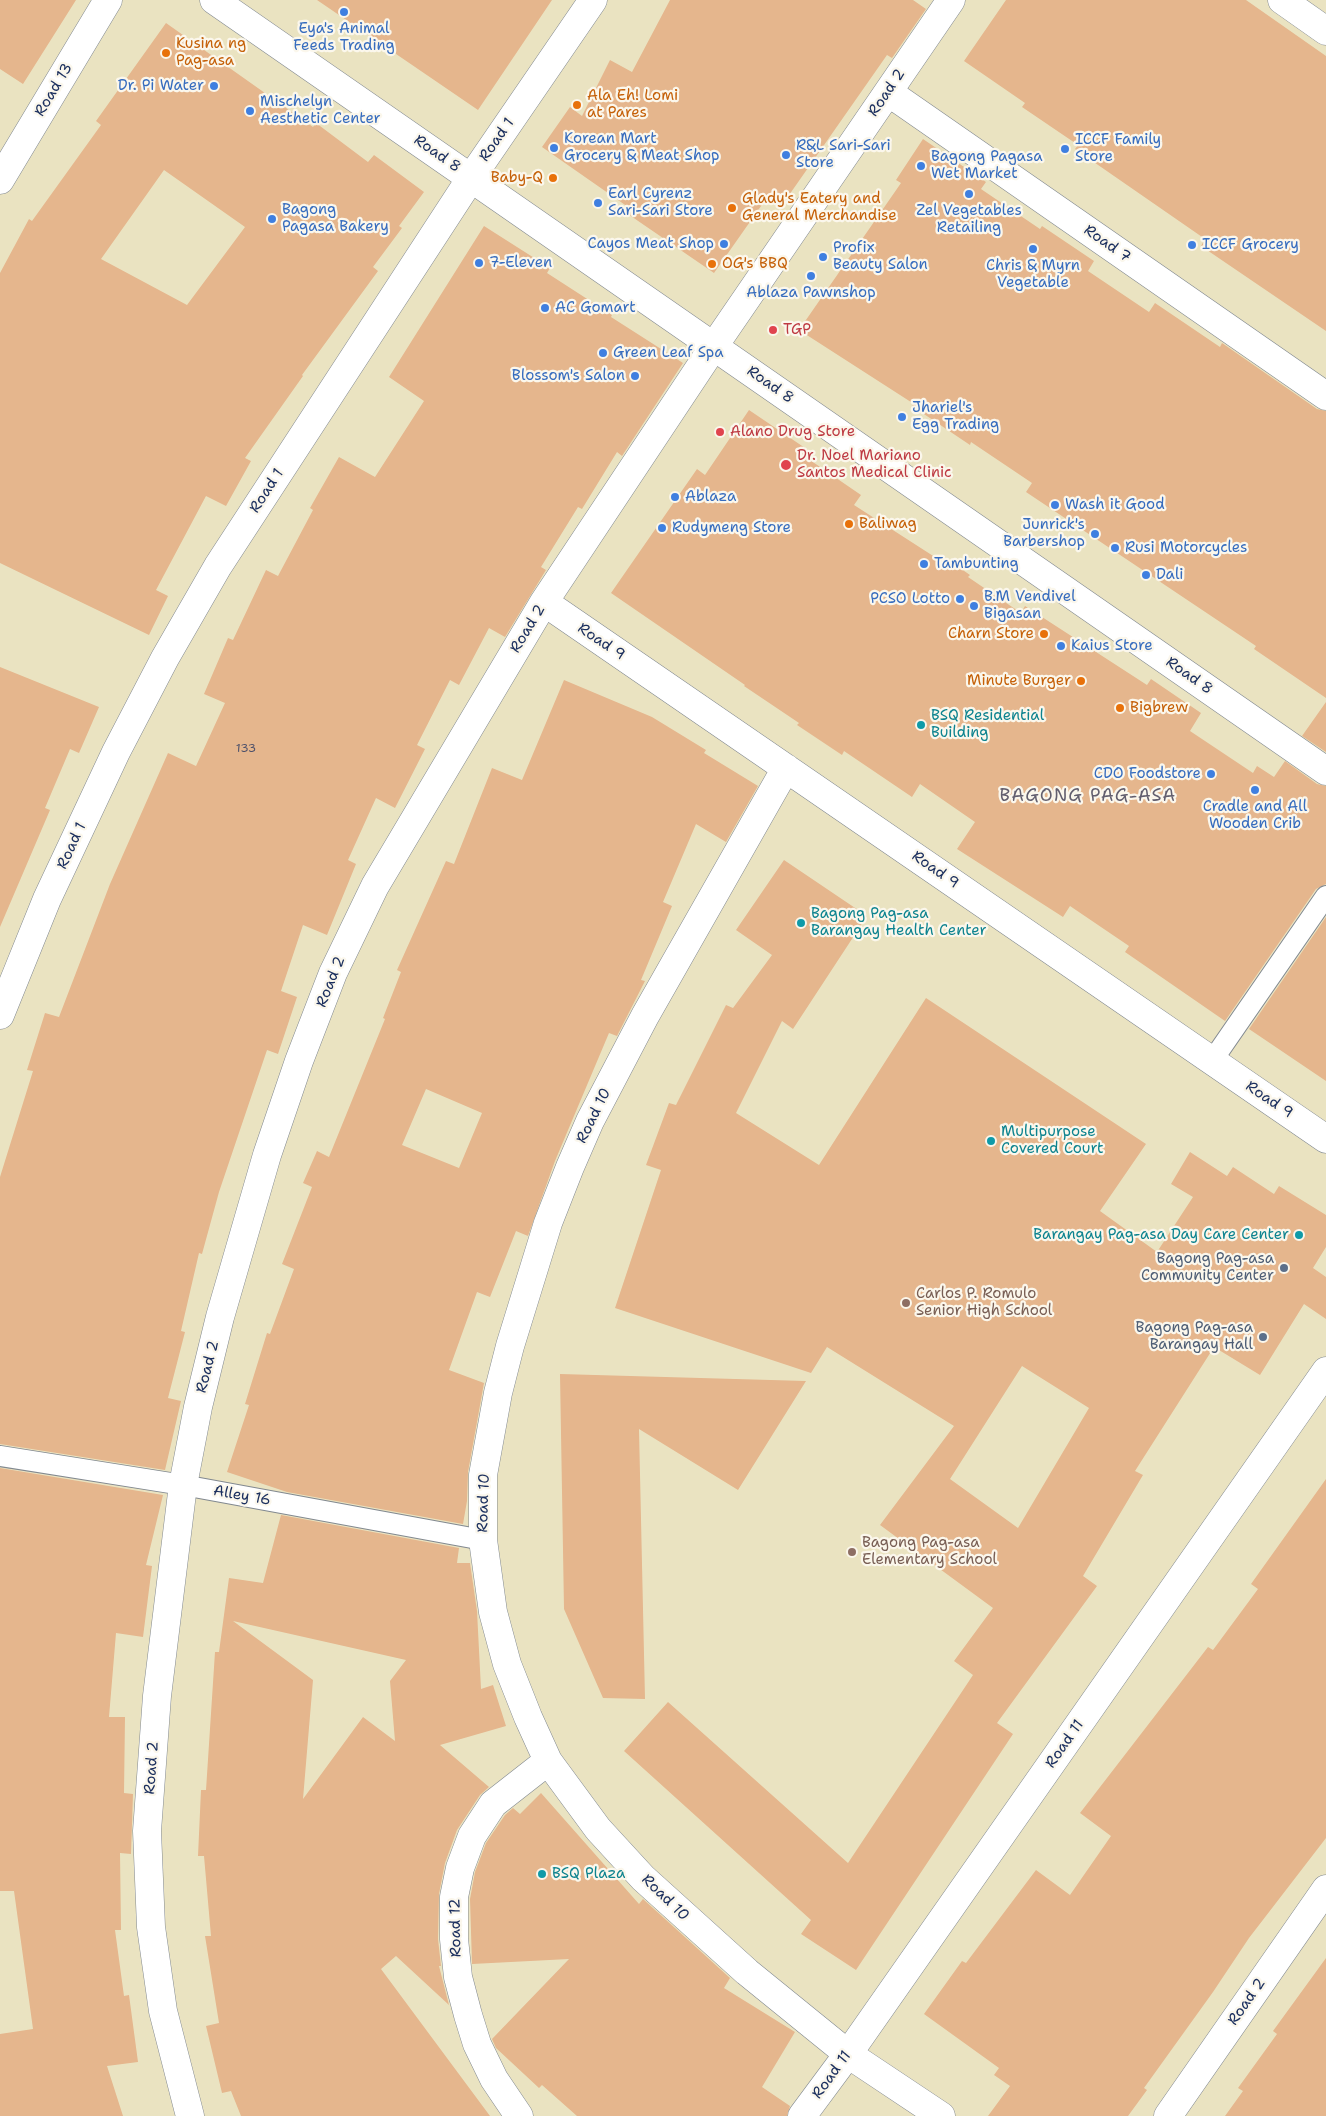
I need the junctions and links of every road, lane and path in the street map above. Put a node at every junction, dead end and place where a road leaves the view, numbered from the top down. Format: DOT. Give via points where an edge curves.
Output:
graph roads {
  1 [pos="108,0"];
  2 [pos="214,0"];
  3 [pos="593,0"];
  4 [pos="951,0"];
  5 [pos="1282,0"];
  6 [pos="1326,31"];
  7 [pos="888,92"];
  8 [pos="471,178"];
  9 [pos="0,180"];
  10 [pos="714,346"];
  11 [pos="1326,396"];
  12 [pos="544,602"];
  13 [pos="786,768"];
  14 [pos="1326,771"];
  15 [pos="1326,896"];
  16 [pos="0,1016"];
  17 [pos="1212,1061"];
  18 [pos="1326,1139"];
  19 [pos="1326,1370"];
  20 [pos="0,1456"];
  21 [pos="183,1485"];
  22 [pos="483,1540"];
  23 [pos="548,1761"];
  24 [pos="1326,1889"];
  25 [pos="848,2054"];
  26 [pos="190,2116"];
  27 [pos="518,2116"];
  28 [pos="802,2116"];
  29 [pos="941,2116"];
  30 [pos="1168,2116"];
  1 -- 9 [label="street, Road 13"];
  2 -- 8 [label="street, Road 8"];
  3 -- 8 [label="street, Road 1"];
  4 -- 7 [label="street, Road 2"];
  5 -- 6 [label="street"];
  7 -- 10 [label="street, Road 2"];
  7 -- 11 [label="street, Road 7"];
  8 -- 10 [label="street, Road 8"];
  8 -- 16 [label="street, Road 1" via="218,566 166,658 116,752 47,899"];
  10 -- 12 [label="street, Road 2"];
  10 -- 14 [label="street, Road 8"];
  12 -- 13 [label="street, Road 9"];
  12 -- 21 [label="street, Road 2" via="375,886 333,973 267,1155 220,1317"];
  13 -- 17 [label="street, Road 9"];
  13 -- 22 [label="street, Road 10" via="645,1016 590,1121 558,1199 524,1299 498,1393 483,1475"];
  15 -- 17 [label="lane"];
  17 -- 18 [label="street, Road 9"];
  19 -- 25 [label="street, Road 11"];
  20 -- 21 [label="lane, Alley 16"];
  21 -- 22 [label="lane, Alley 16"];
  21 -- 26 [label="street, Road 2" via="156,1696 147,1830 151,1927 163,2010"];
  22 -- 23 [label="street, Road 10" via="493,1612 507,1664"];
  23 -- 25 [label="street, Road 10" via="598,1830 643,1878 694,1926"];
  23 -- 27 [label="street, Road 12" via="493,1804 472,1836 454,1896 458,1977 468,2016 494,2079"];
  24 -- 30 [label="street, Road 2"];
  25 -- 28 [label="street, Road 11"];
  25 -- 29 [label="street, Road 10"];
}
